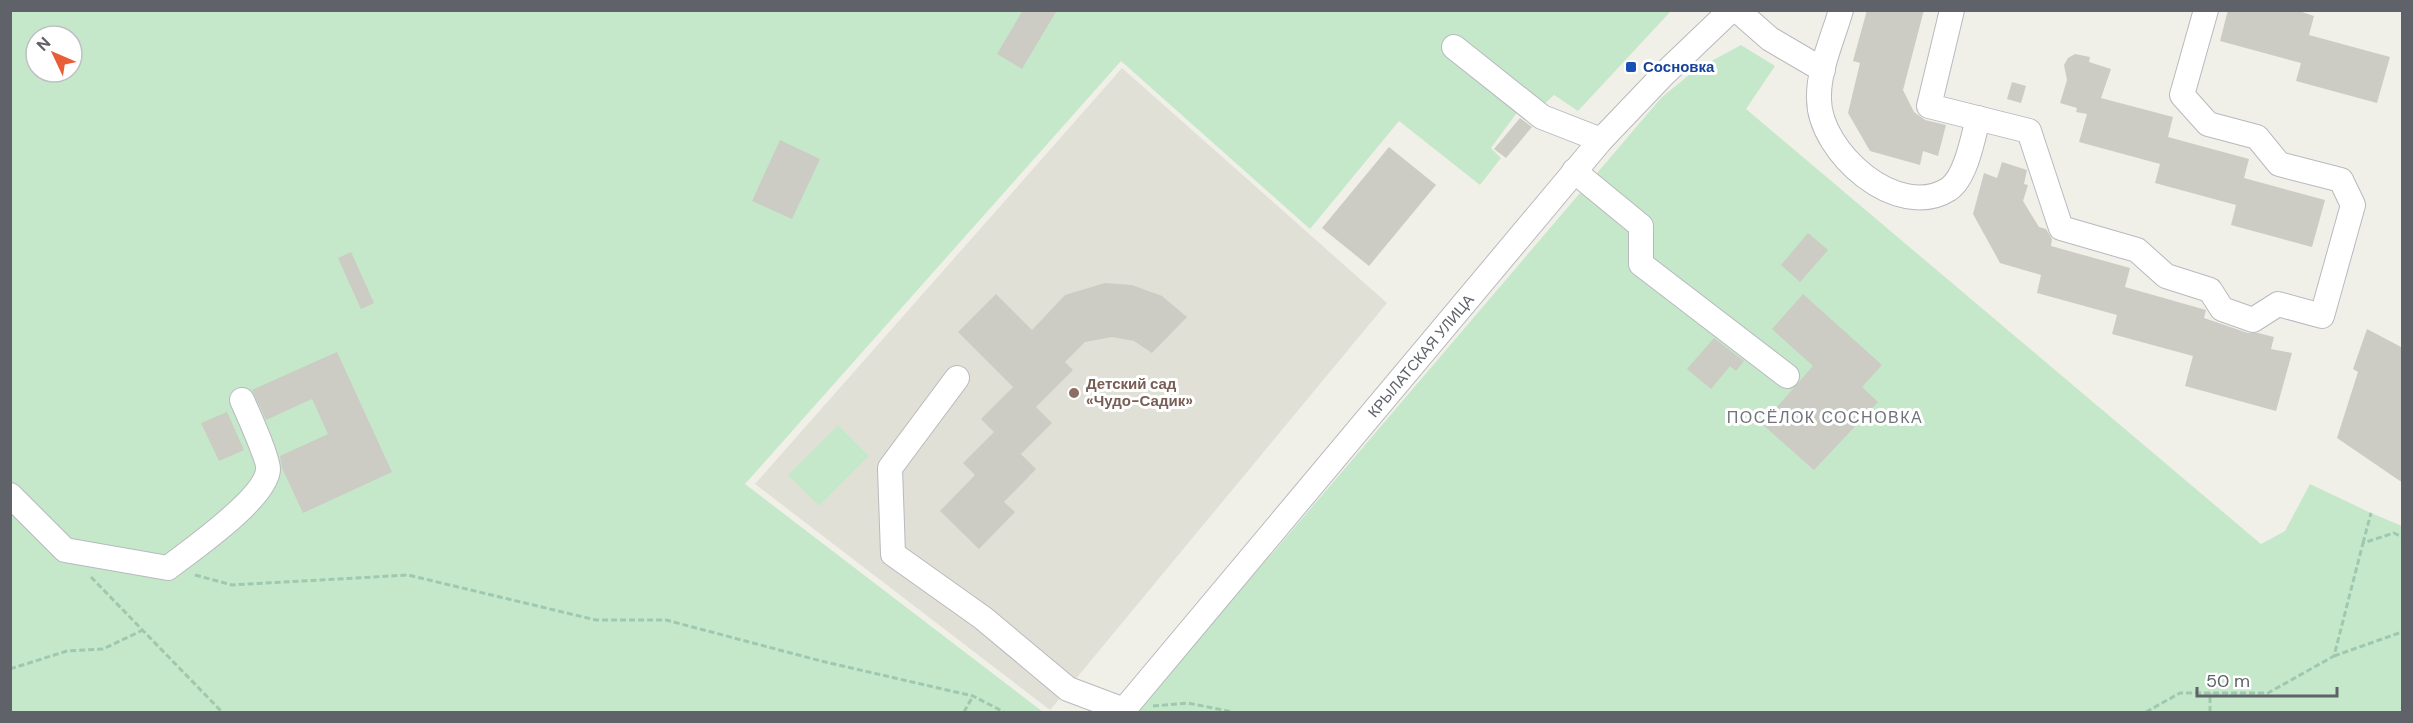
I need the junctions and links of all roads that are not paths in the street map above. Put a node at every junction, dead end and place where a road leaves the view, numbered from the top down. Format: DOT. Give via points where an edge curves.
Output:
graph roads {
  1 [pos="1731,10"];
  2 [pos="1737,10"];
  3 [pos="1841,10"];
  4 [pos="1952,10"];
  5 [pos="2206,10"];
  6 [pos="1454,47"];
  7 [pos="1823,70"];
  8 [pos="1978,118"];
  9 [pos="1600,140"];
  10 [pos="1574,171"];
  11 [pos="1787,376"];
  12 [pos="957,378"];
  13 [pos="242,400"];
  14 [pos="10,495"];
  15 [pos="1123,711"];
  1 -- 9 [label="street, КРЫЛАТСКАЯ УЛИЦА"];
  2 -- 7 [label="street" via="1770,39"];
  3 -- 7 [label="street"];
  4 -- 8 [label="street" via="1929,106"];
  5 -- 8 [label="street" via="2182,95 2208,124 2257,137 2279,164 2341,180 2353,206 2322,316 2278,304 2253,320 2243,317 2222,309 2210,290 2166,276 2137,250 2061,228 2029,131"];
  6 -- 9 [label="street" via="1542,117"];
  7 -- 8 [label="street" via="1818,100 1828,136 1848,163 1875,184 1903,195 1930,197 1950,188 1964,168"];
  9 -- 10 [label="street, КРЫЛАТСКАЯ УЛИЦА"];
  10 -- 11 [label="street" via="1641,226 1641,264"];
  10 -- 15 [label="street, КРЫЛАТСКАЯ УЛИЦА"];
  12 -- 15 [label="street" via="890,468 893,554 983,618 1068,689"];
  13 -- 14 [label="street" via="269,468 264,482 224,525 168,568 65,550"];
}
